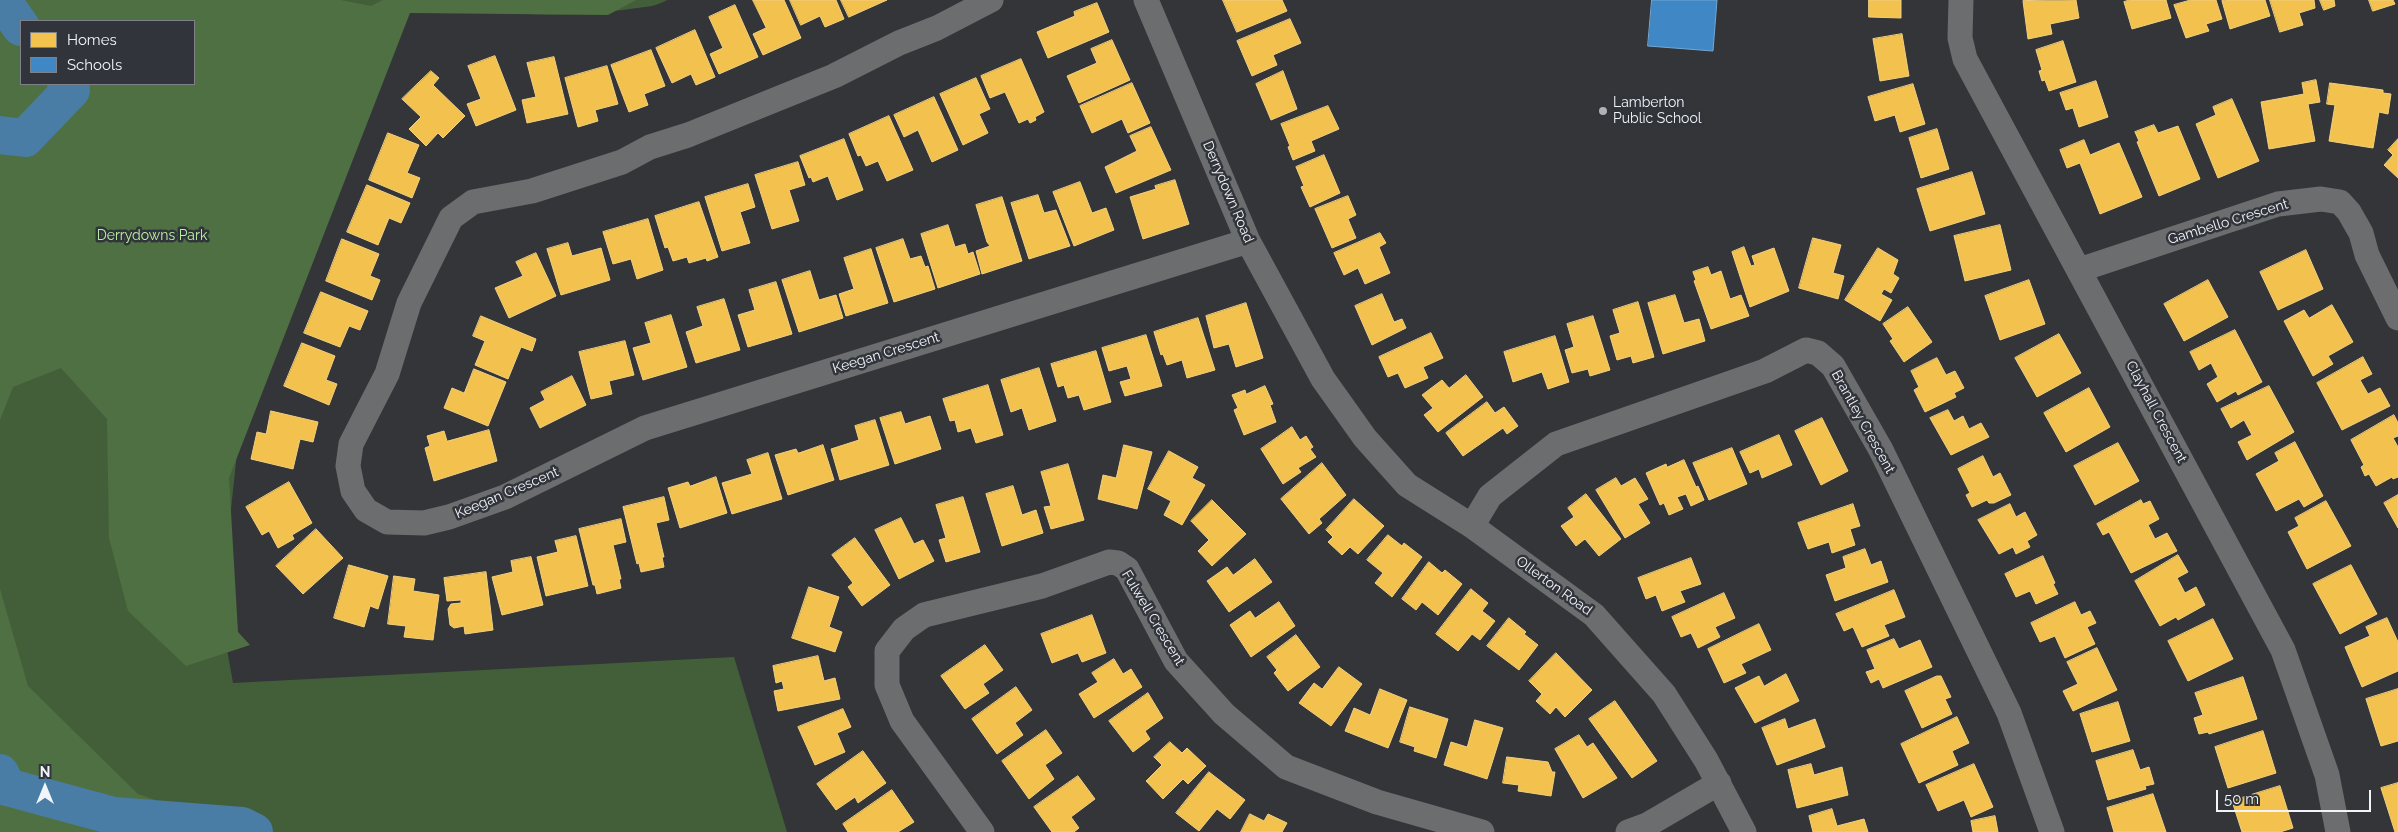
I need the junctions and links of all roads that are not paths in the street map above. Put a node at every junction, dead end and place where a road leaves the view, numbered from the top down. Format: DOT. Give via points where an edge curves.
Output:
graph roads {
  1 [pos="991,0"];
  2 [pos="1146,0"];
  3 [pos="1961,0"];
  4 [pos="1248,241"];
  5 [pos="2079,270"];
  6 [pos="2398,318"];
  7 [pos="1323,378"];
  8 [pos="1472,526"];
  9 [pos="1719,783"];
  10 [pos="982,832"];
  11 [pos="1482,832"];
  12 [pos="1628,832"];
  13 [pos="1744,832"];
  14 [pos="2052,832"];
  15 [pos="2338,832"];
  1 -- 4 [label="street, Keegan Crescent" via="834,76 650,147 622,162 532,191 473,202 451,218 409,303 386,374 351,444 348,466 353,491 366,510 387,522 424,523 449,517 505,497 645,428"];
  2 -- 4 [label="street, Derrydown Road"];
  3 -- 5 [label="street, Clayhall Crescent" via="1960,38 1965,59"];
  4 -- 7 [label="street, Derrydown Road"];
  5 -- 6 [label="street, Gambello Crescent" via="2278,204 2322,199 2340,202 2349,212"];
  5 -- 15 [label="street, Clayhall Crescent" via="2283,650 2327,775"];
  7 -- 8 [label="street, Ollerton Road" via="1365,438 1408,485"];
  8 -- 9 [label="street, Ollerton Road" via="1594,615 1664,694"];
  8 -- 14 [label="street, Brantley Crescent" via="1490,496 1556,444 1765,371 1806,350 1818,354 1833,366 1894,476 2009,712"];
  9 -- 12 [label="street" via="1647,825"];
  9 -- 13 [label="street, Ollerton Road"];
  10 -- 11 [label="street, Fulwell Crescent" via="902,722 887,685 887,651 904,629 924,615 1042,586 1109,562 1127,569 1176,661 1224,714 1286,768 1377,802"];
}
